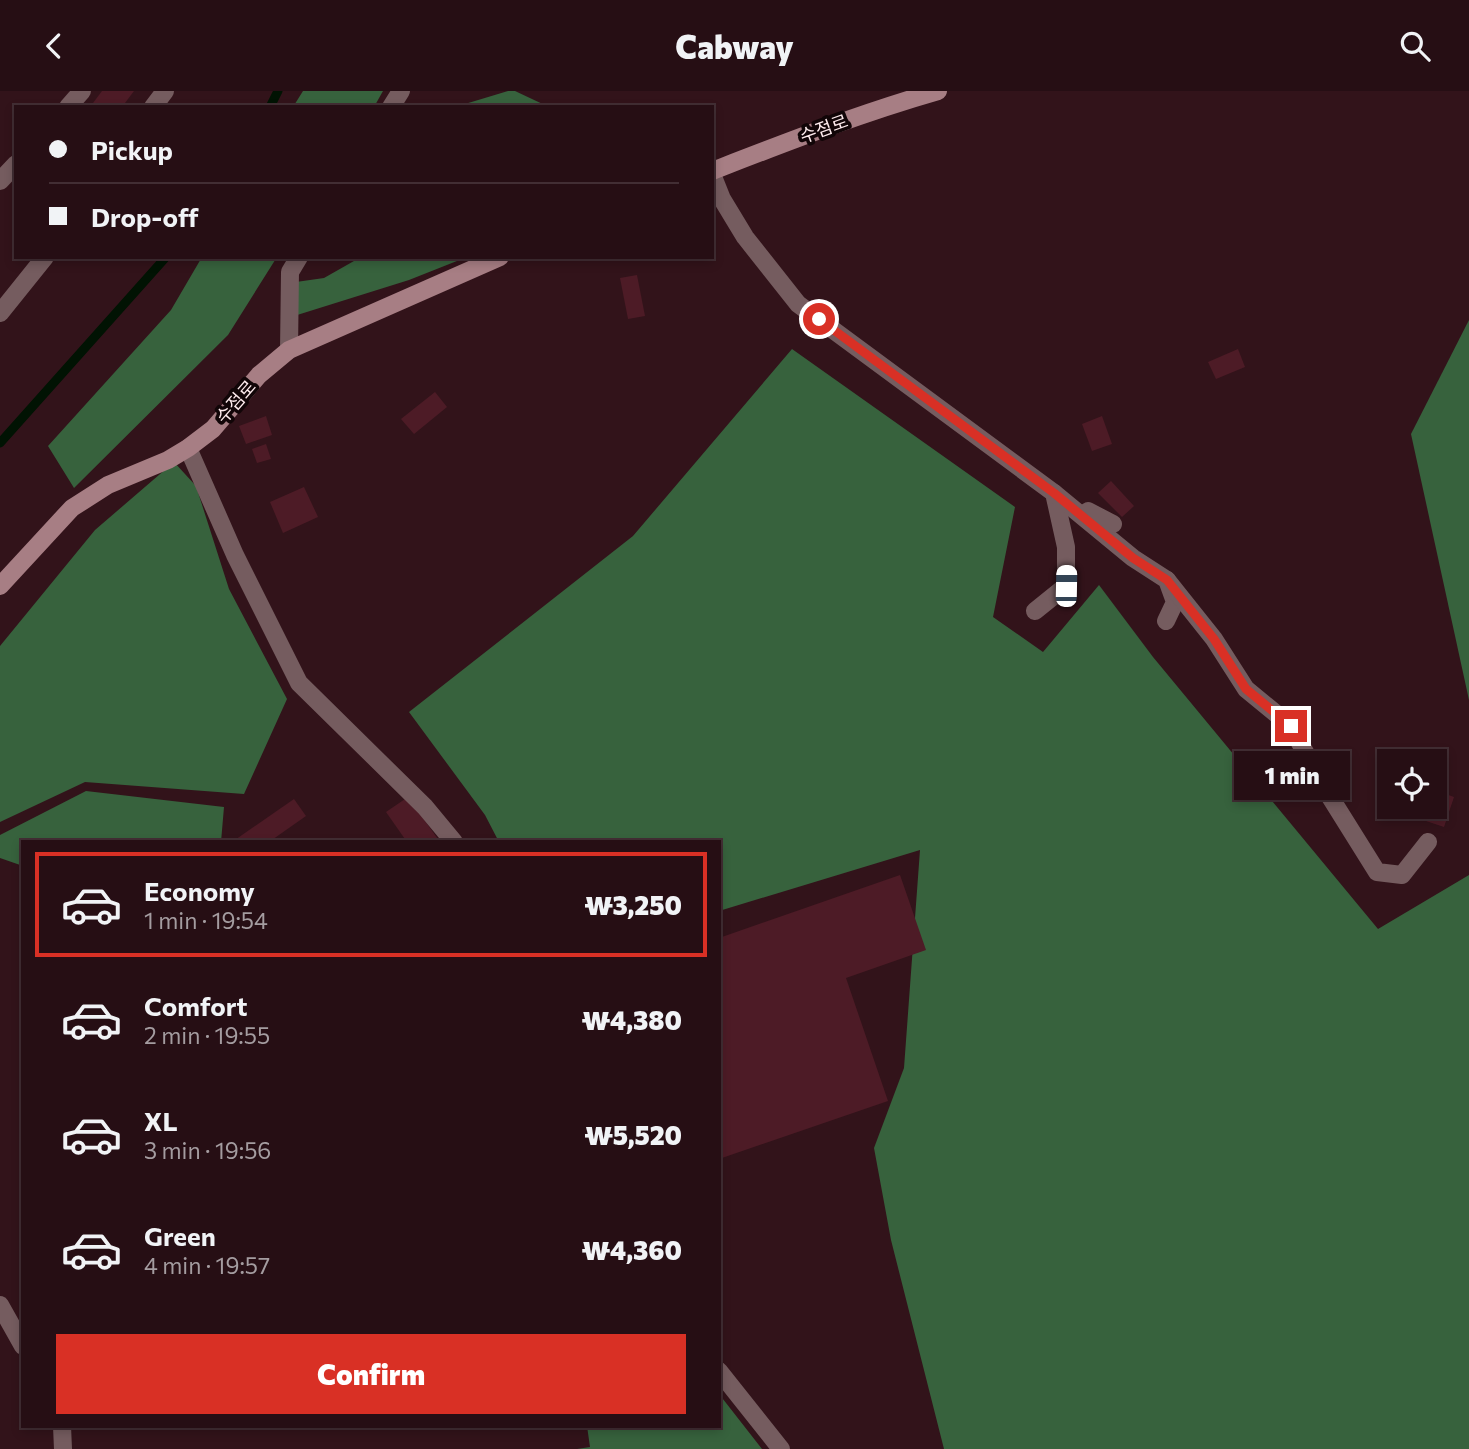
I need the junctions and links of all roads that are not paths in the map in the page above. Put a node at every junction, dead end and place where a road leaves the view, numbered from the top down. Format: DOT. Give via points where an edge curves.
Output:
graph roads {
  1 [pos="82,91"];
  2 [pos="938,91"];
  3 [pos="70,105"];
  4 [pos="14,166"];
  5 [pos="714,172"];
  6 [pos="714,178"];
  7 [pos="0,181"];
  8 [pos="42,259"];
  9 [pos="298,259"];
  10 [pos="495,259"];
  11 [pos="0,313"];
  12 [pos="289,349"];
  13 [pos="188,448"];
  14 [pos="1054,493"];
  15 [pos="1113,524"];
  16 [pos="1167,580"];
  17 [pos="0,586"];
  18 [pos="1035,611"];
  19 [pos="1166,621"];
  20 [pos="452,840"];
  21 [pos="1428,842"];
  22 [pos="0,1305"];
  23 [pos="21,1342"];
  24 [pos="721,1374"];
  25 [pos="62,1428"];
  26 [pos="63,1449"];
  27 [pos="781,1449"];
  1 -- 3 [label="street"];
  2 -- 5 [label="main road, 수점로" via="826,127"];
  4 -- 7 [label="street"];
  6 -- 14 [label="street" via="745,237 798,303"];
  8 -- 11 [label="street"];
  9 -- 12 [label="street" via="290,272"];
  10 -- 12 [label="main road, 수점로"];
  12 -- 13 [label="main road, 수점로" via="213,429"];
  13 -- 17 [label="main road, 수점로" via="108,485 72,508"];
  13 -- 20 [label="street" via="299,683"];
  14 -- 15 [label="street"];
  14 -- 16 [label="street"];
  14 -- 18 [label="street" via="1066,547 1066,586"];
  16 -- 19 [label="street" via="1175,602"];
  16 -- 21 [label="street" via="1246,689 1291,726 1377,872 1402,875"];
  22 -- 23 [label="street"];
  24 -- 27 [label="street"];
  25 -- 26 [label="street"];
}
